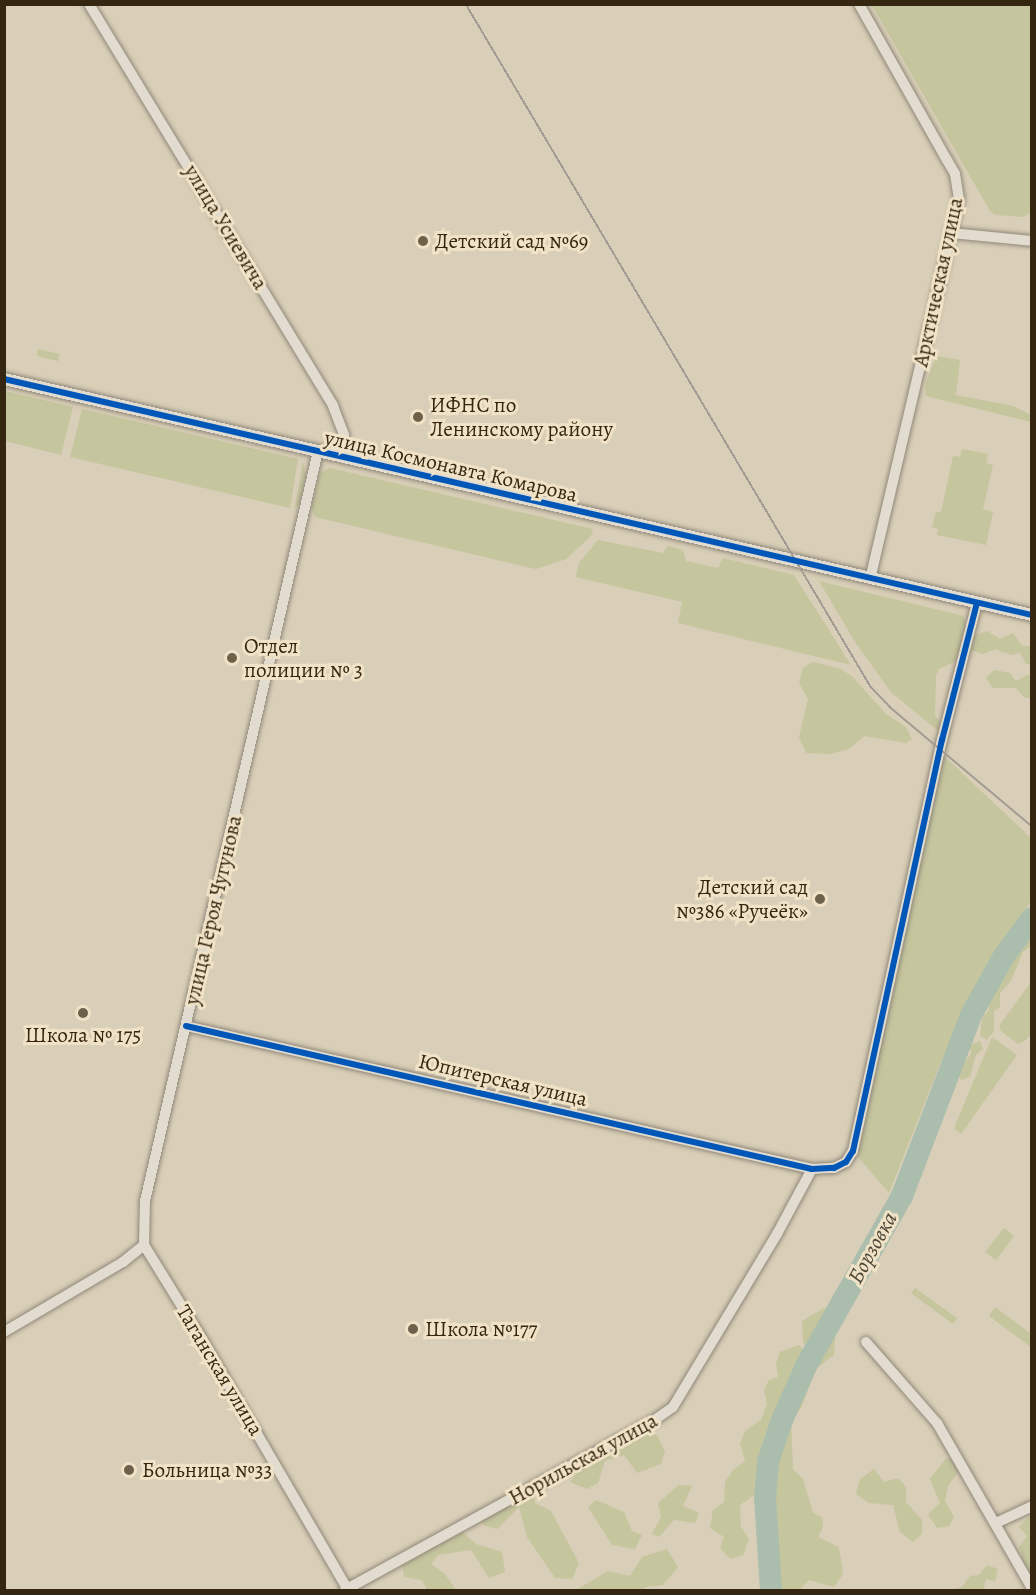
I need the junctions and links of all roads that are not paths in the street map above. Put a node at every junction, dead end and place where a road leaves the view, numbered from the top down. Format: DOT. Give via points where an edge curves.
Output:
graph roads {
  1 [pos="90,4"];
  2 [pos="859,4"];
  3 [pos="951,233"];
  4 [pos="1032,241"];
  5 [pos="4,379"];
  6 [pos="318,451"];
  7 [pos="342,456"];
  8 [pos="870,579"];
  9 [pos="977,603"];
  10 [pos="1032,615"];
  11 [pos="186,1026"];
  12 [pos="812,1169"];
  13 [pos="144,1245"];
  14 [pos="4,1332"];
  15 [pos="866,1342"];
  16 [pos="1032,1506"];
  17 [pos="996,1523"];
  18 [pos="1032,1588"];
  19 [pos="347,1590"];
  1 -- 7 [label="street, улица Усиевича" via="333,406 344,435"];
  2 -- 3 [label="street, Арктическая улица" via="955,174 959,200"];
  3 -- 4 [label="street"];
  3 -- 8 [label="street, Арктическая улица"];
  5 -- 6 [label="street, улица Космонавта Комарова"];
  6 -- 7 [label="street, улица Космонавта Комарова"];
  6 -- 11 [label="street, улица Героя Чугунова"];
  7 -- 8 [label="street, улица Космонавта Комарова"];
  8 -- 9 [label="street, улица Космонавта Комарова"];
  9 -- 10 [label="street, улица Космонавта Комарова"];
  9 -- 12 [label="street" via="942,741 853,1151 846,1162"];
  11 -- 12 [label="street, Юпитерская улица"];
  11 -- 13 [label="street, улица Героя Чугунова" via="145,1201"];
  12 -- 19 [label="street, Норильская улица" via="673,1407"];
  13 -- 14 [label="street" via="114,1268"];
  13 -- 19 [label="street, Таганская улица"];
  15 -- 17 [label="street" via="937,1423"];
  16 -- 17 [label="street"];
  17 -- 18 [label="street"];
}
